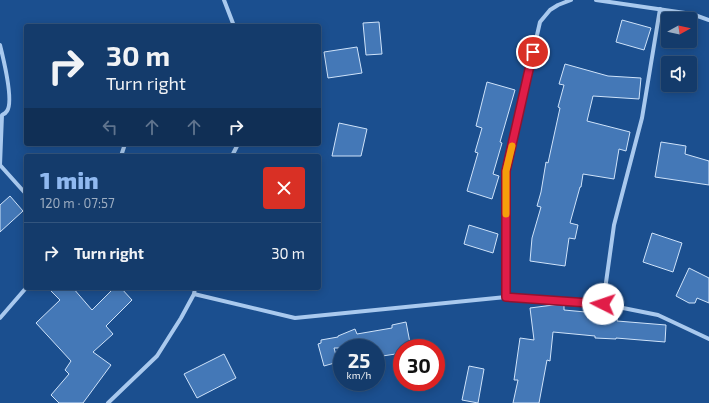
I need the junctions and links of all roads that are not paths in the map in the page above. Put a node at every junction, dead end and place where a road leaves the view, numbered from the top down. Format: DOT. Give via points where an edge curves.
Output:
graph roads {
  1 [pos="224,0"];
  2 [pos="571,0"];
  3 [pos="596,0"];
  4 [pos="660,9"];
  5 [pos="709,20"];
  6 [pos="233,24"];
  7 [pos="0,45"];
  8 [pos="24,192"];
  9 [pos="24,290"];
  10 [pos="195,290"];
  11 [pos="194,294"];
  12 [pos="506,297"];
  13 [pos="603,304"];
  14 [pos="0,318"];
  15 [pos="709,339"];
  16 [pos="108,403"];
  1 -- 6 [label="street"];
  2 -- 12 [label="street" via="550,10 540,22 506,171"];
  3 -- 4 [label="street"];
  4 -- 5 [label="street" via="692,14"];
  4 -- 13 [label="street" via="642,118 614,225"];
  7 -- 8 [label="street" via="8,78 9,105 2,115 0,164"];
  9 -- 14 [label="street"];
  10 -- 11 [label="street"];
  11 -- 12 [label="street" via="295,318"];
  11 -- 16 [label="street" via="157,356"];
  12 -- 13 [label="street"];
  13 -- 15 [label="street" via="658,315"];
}
